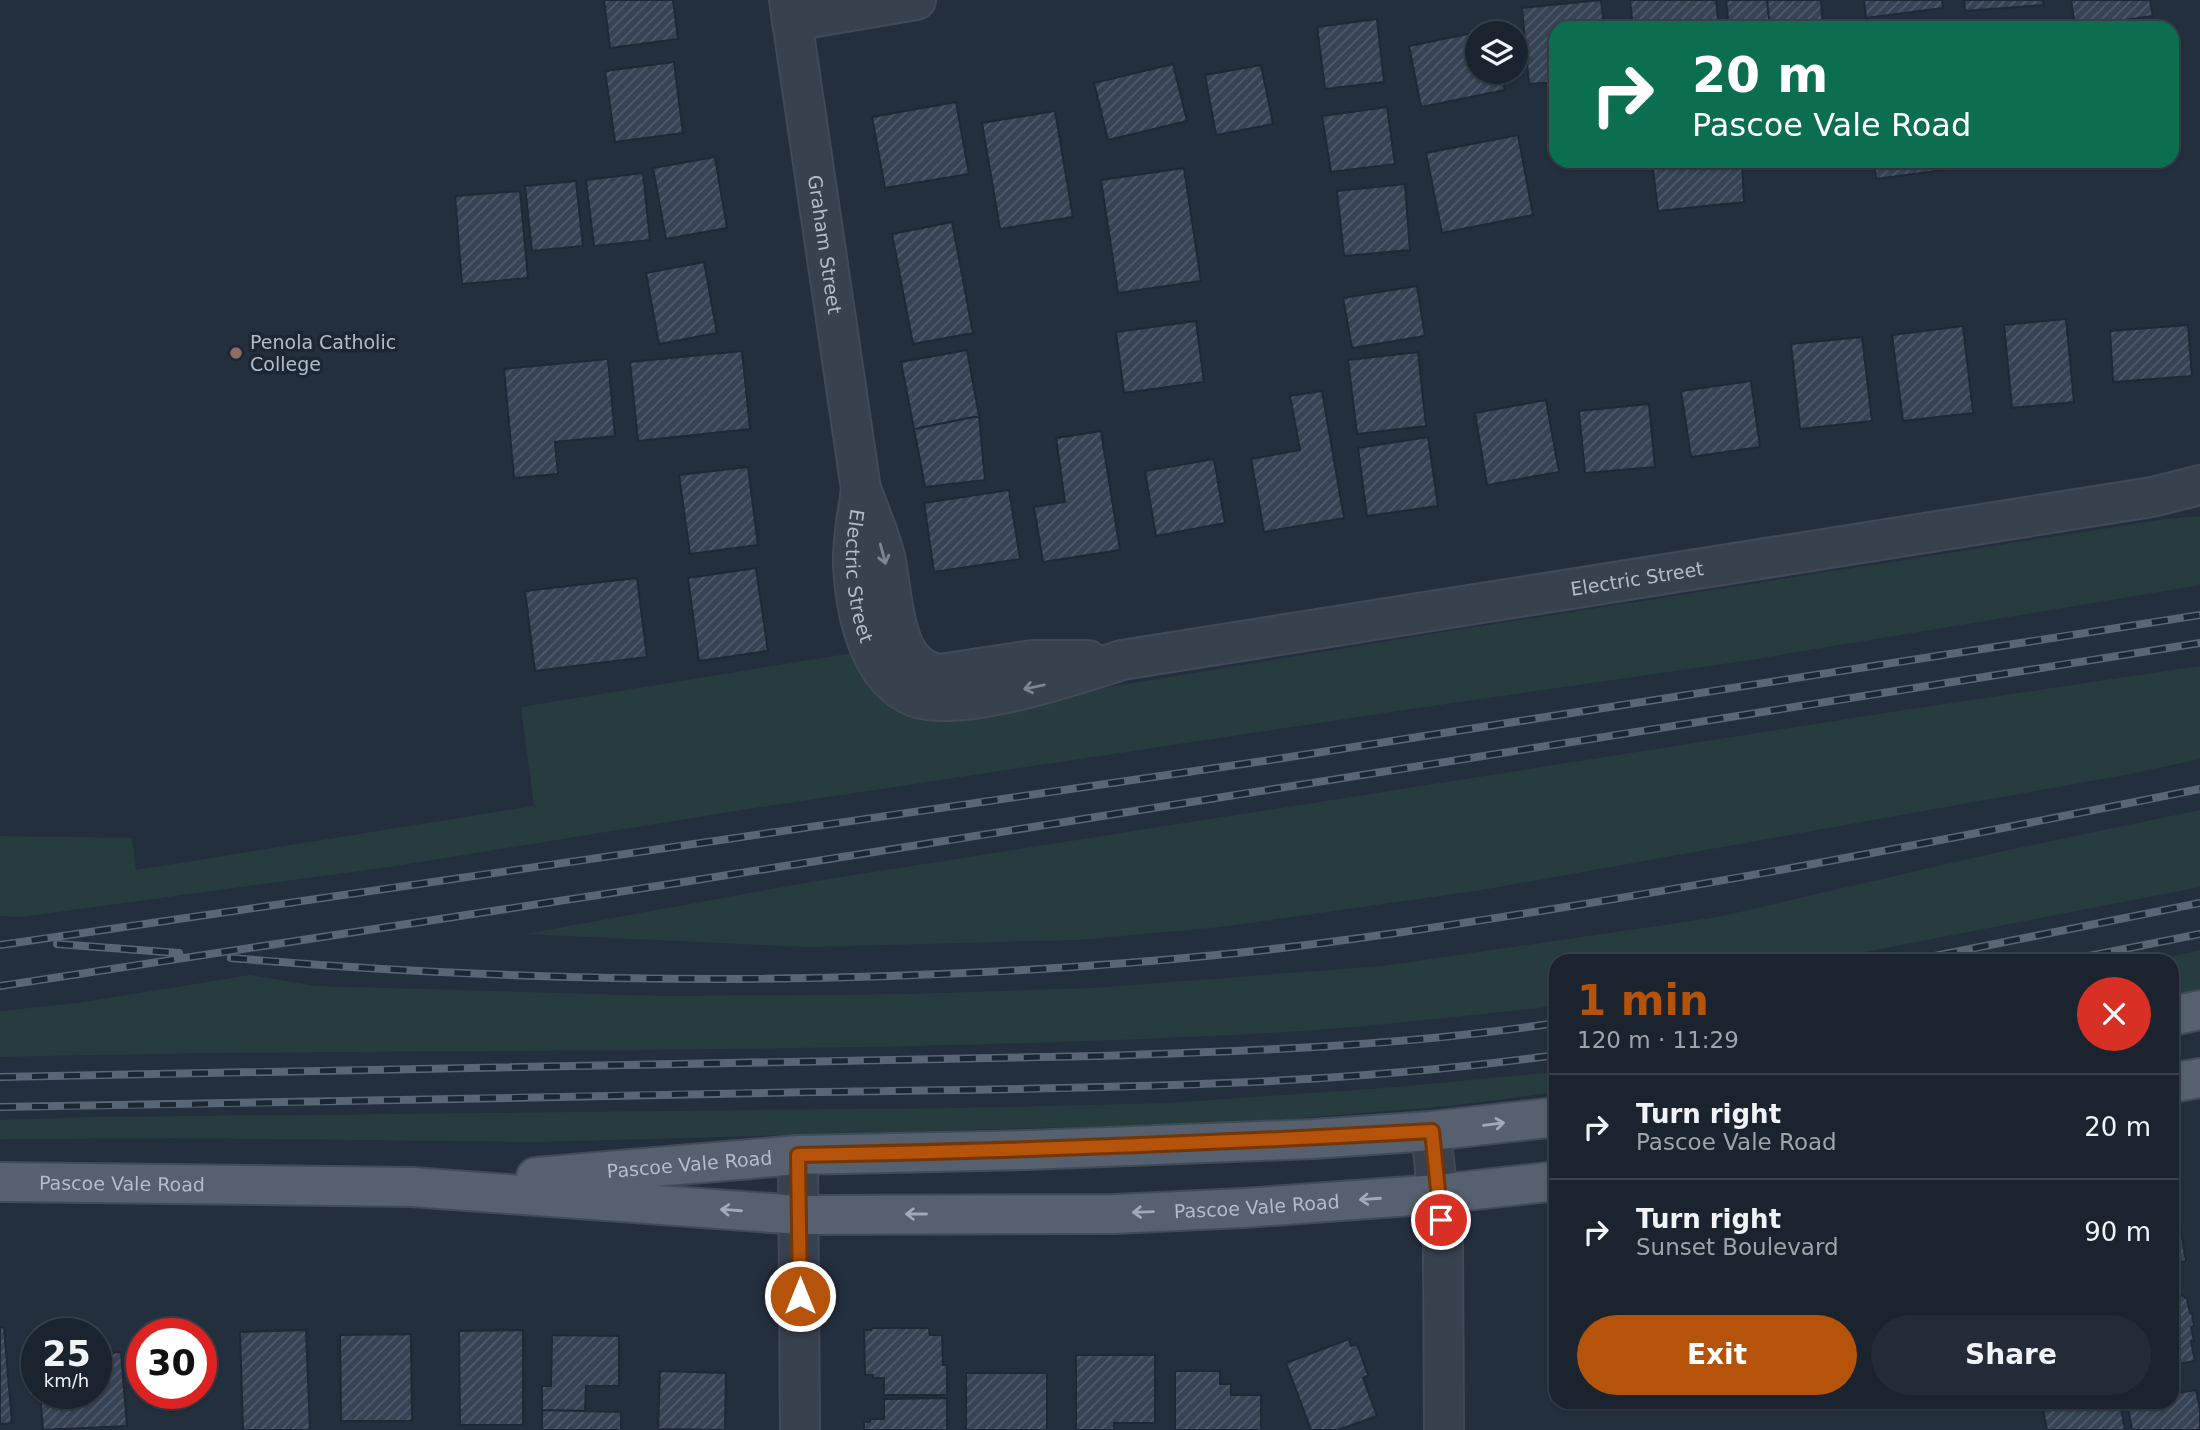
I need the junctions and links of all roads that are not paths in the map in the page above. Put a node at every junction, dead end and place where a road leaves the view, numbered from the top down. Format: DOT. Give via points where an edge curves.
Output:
graph roads {
  1 [pos="916,0"];
  2 [pos="791,10"];
  3 [pos="2200,485"];
  4 [pos="861,489"];
  5 [pos="2152,497"];
  6 [pos="2200,497"];
  7 [pos="2200,1010"];
  8 [pos="2179,1014"];
  9 [pos="2200,1078"];
  10 [pos="2179,1082"];
  11 [pos="1549,1118"];
  12 [pos="1432,1131"];
  13 [pos="798,1155"];
  14 [pos="0,1182"];
  15 [pos="1549,1182"];
  16 [pos="412,1187"];
  17 [pos="1438,1194"];
  18 [pos="799,1215"];
  19 [pos="800,1430"];
  20 [pos="1444,1430"];
  1 -- 2 [label="street"];
  2 -- 4 [label="street, Graham Street"];
  3 -- 5 [label="street, Electric Street"];
  4 -- 5 [label="street, Electric Street" via="884,554 904,646 911,660 928,673 940,674 1033,660 1122,660"];
  5 -- 6 [label="street, Electric Street"];
  7 -- 8 [label="main road"];
  9 -- 10 [label="main road"];
  12 -- 11 [label="main road, Pascoe Vale Road, one-way"];
  12 -- 13 [label="main road, Pascoe Vale Road" via="1027,1150"];
  12 -- 17 [label="street"];
  13 -- 16 [label="main road, Pascoe Vale Road"];
  13 -- 18 [label="street"];
  14 -- 16 [label="main road, Pascoe Vale Road"];
  15 -- 17 [label="main road, Pascoe Vale Road"];
  18 -- 16 [label="main road, Pascoe Vale Road, one-way"];
  17 -- 18 [label="main road, Pascoe Vale Road, one-way" via="1114,1214"];
  17 -- 20 [label="street" via="1443,1245"];
  18 -- 19 [label="street"];
}
